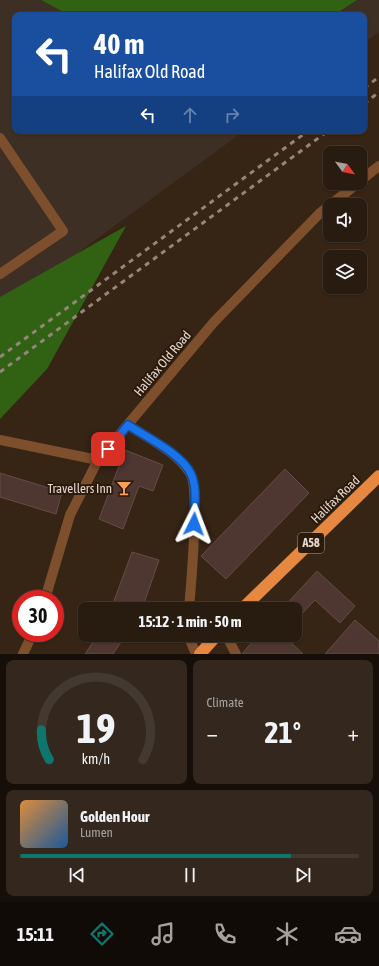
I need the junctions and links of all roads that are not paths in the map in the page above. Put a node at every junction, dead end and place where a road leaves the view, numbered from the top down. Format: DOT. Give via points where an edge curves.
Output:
graph roads {
  1 [pos="0,138"];
  2 [pos="379,166"];
  3 [pos="367,175"];
  4 [pos="349,190"];
  5 [pos="0,274"];
  6 [pos="128,425"];
  7 [pos="0,440"];
  8 [pos="98,460"];
  9 [pos="379,476"];
  10 [pos="48,590"];
  11 [pos="189,602"];
  12 [pos="249,602"];
  13 [pos="28,642"];
  14 [pos="191,642"];
  15 [pos="211,642"];
  16 [pos="230,642"];
  17 [pos="23,654"];
  18 [pos="196,654"];
  19 [pos="200,654"];
  20 [pos="236,654"];
  1 -- 5 [label="street" via="63,231"];
  2 -- 3 [label="street"];
  4 -- 6 [label="street, Halifax Old Road" via="320,213 214,322"];
  6 -- 8 [label="street, Halifax Old Road"];
  6 -- 11 [label="street" via="178,459 191,474 195,496"];
  7 -- 8 [label="street"];
  8 -- 10 [label="street, Halifax Old Road" via="70,516"];
  9 -- 12 [label="highway, Halifax Road / A58"];
  13 -- 17 [label="street"];
  14 -- 18 [label="street"];
  15 -- 19 [label="highway"];
  16 -- 20 [label="street"];
}
